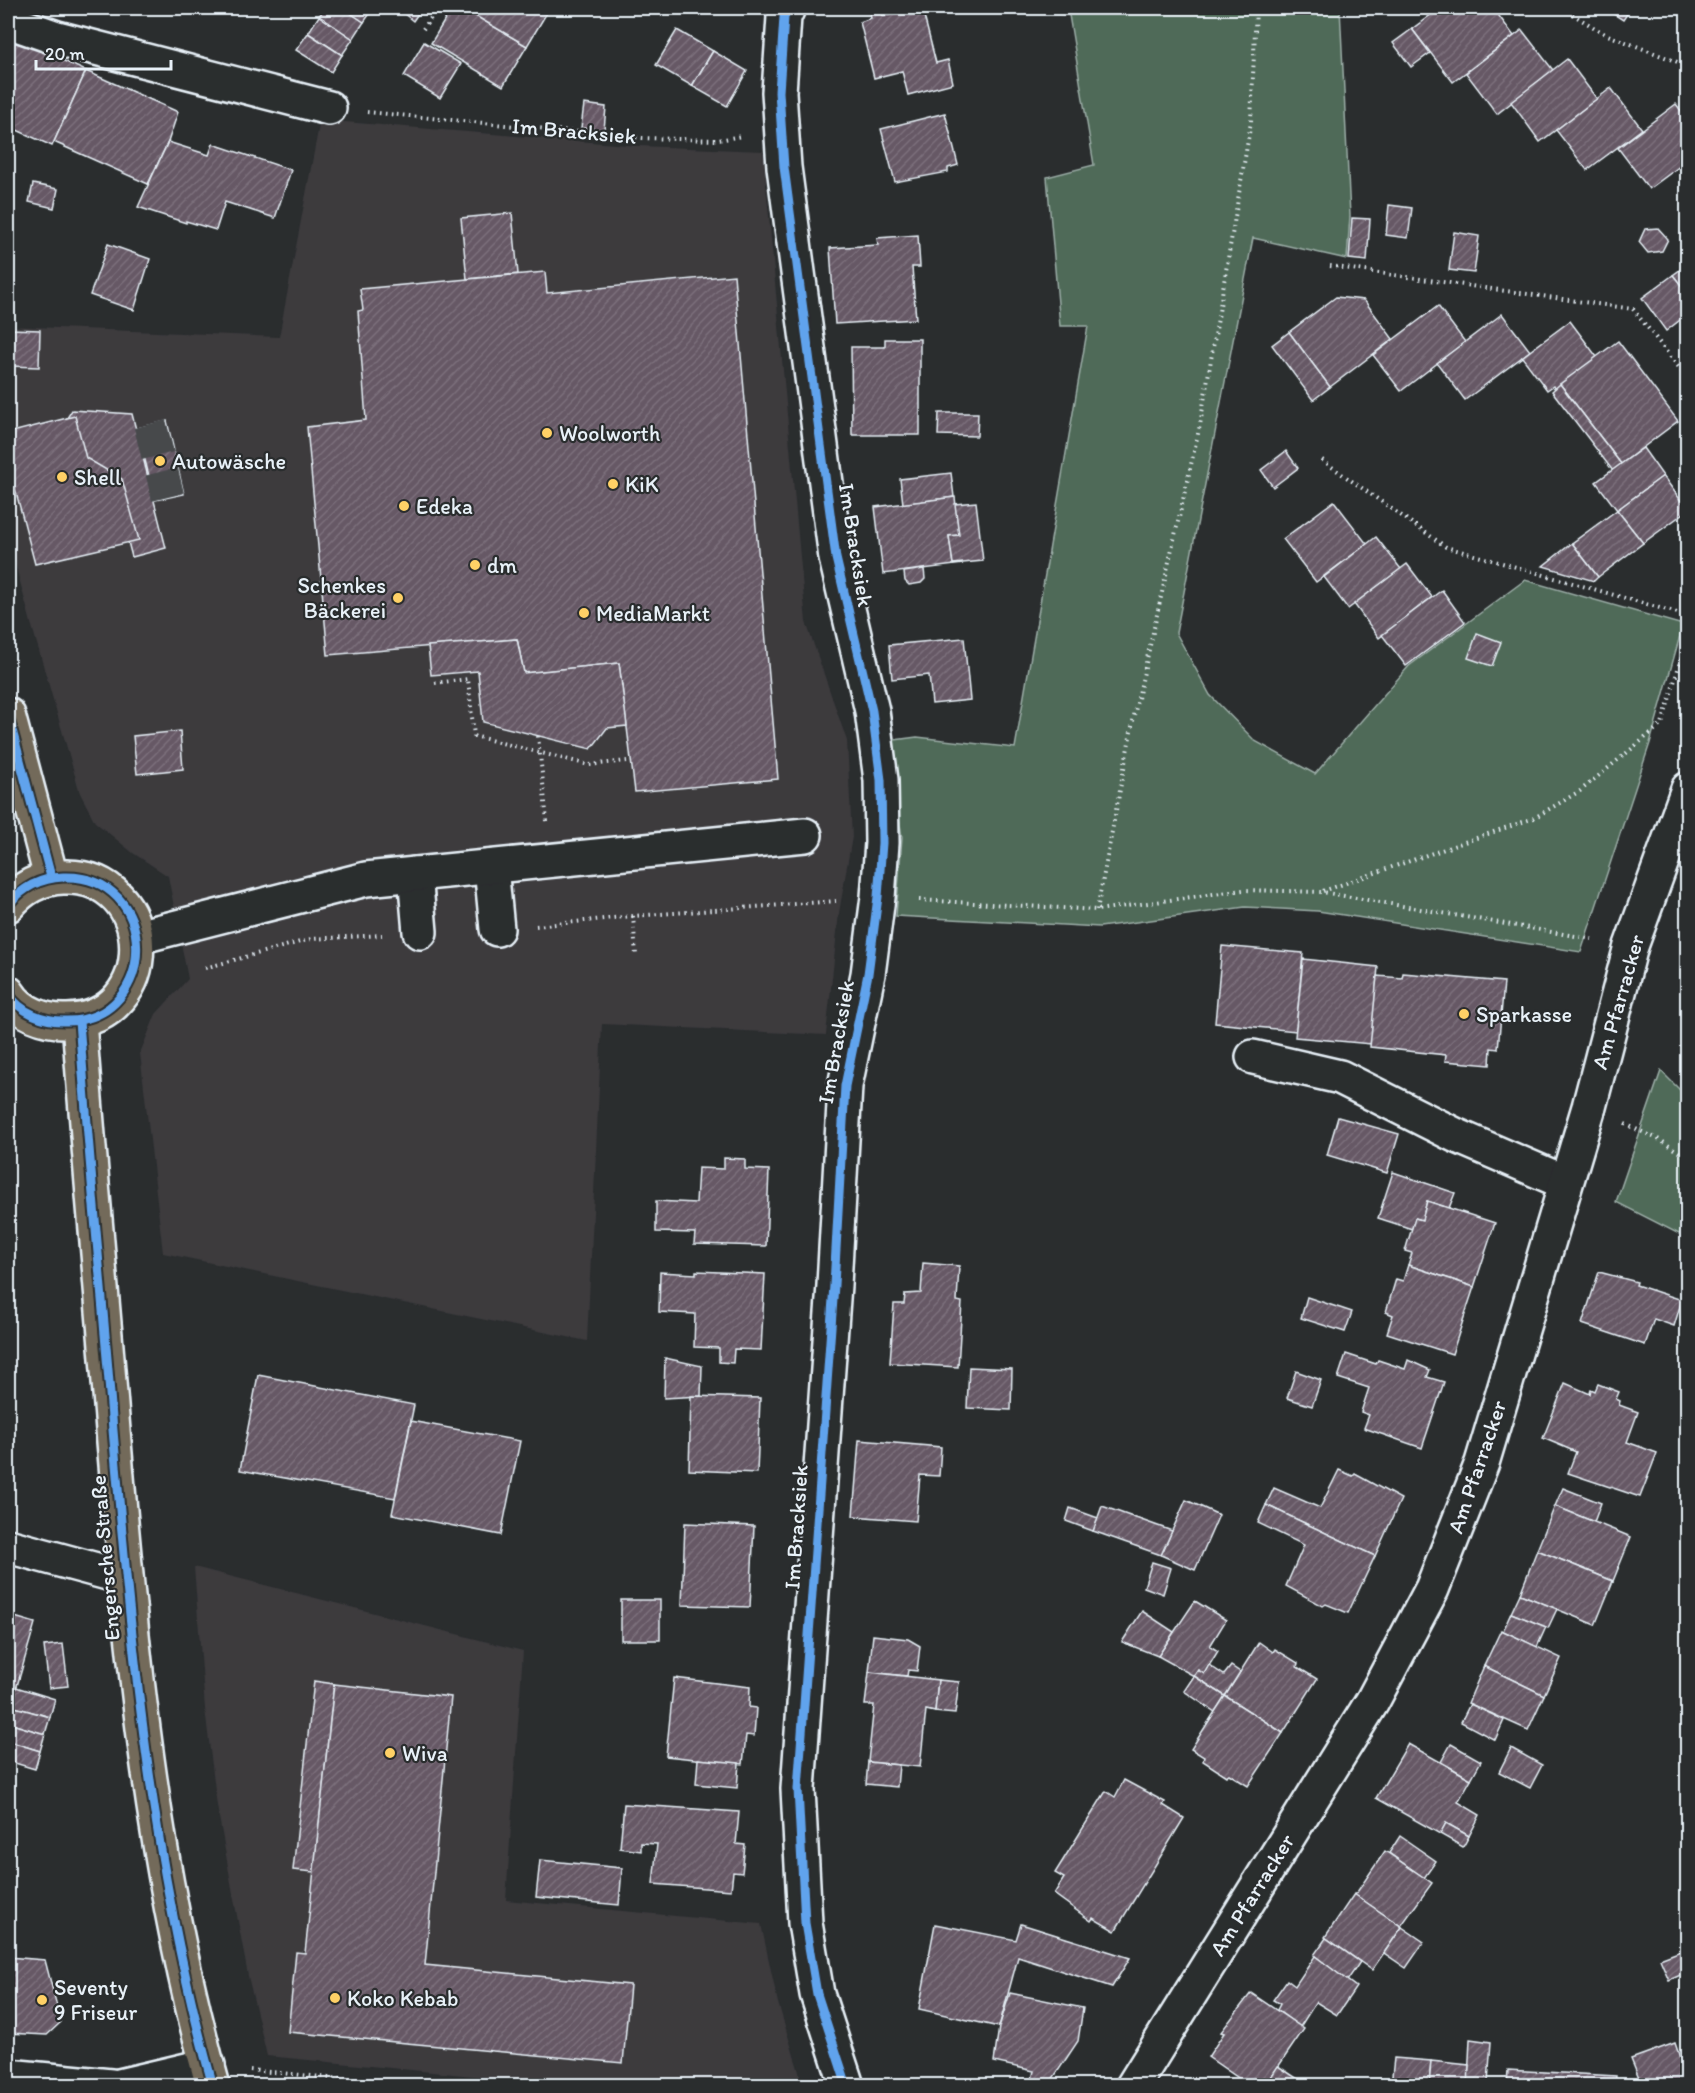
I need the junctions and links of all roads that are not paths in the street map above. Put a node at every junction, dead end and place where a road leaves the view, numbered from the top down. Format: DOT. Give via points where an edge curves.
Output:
graph roads {
  1 [pos="788,8"];
  2 [pos="8,21"];
  3 [pos="329,108"];
  4 [pos="8,715"];
  5 [pos="1688,789"];
  6 [pos="805,835"];
  7 [pos="491,867"];
  8 [pos="415,874"];
  9 [pos="51,877"];
  10 [pos="8,905"];
  11 [pos="497,929"];
  12 [pos="420,932"];
  13 [pos="138,937"];
  14 [pos="8,993"];
  15 [pos="79,1021"];
  16 [pos="1253,1057"];
  17 [pos="1564,1182"];
  18 [pos="8,1546"];
  19 [pos="126,1578"];
  20 [pos="210,2075"];
  21 [pos="8,2076"];
  22 [pos="111,2085"];
  23 [pos="119,2085"];
  24 [pos="846,2085"];
  25 [pos="1133,2085"];
  1 -- 24 [label="street, Im Bracksiek" via="784,17 780,129 836,558 872,711 881,780 878,897 868,974 845,1086 798,1789 806,1934 817,1994"];
  2 -- 3 [label="street" via="57,38"];
  4 -- 9 [label="main road"];
  5 -- 17 [label="street, Am Pfarracker" via="1631,946 1589,1107"];
  6 -- 7 [label="street"];
  7 -- 8 [label="street"];
  7 -- 11 [label="street"];
  8 -- 12 [label="street"];
  8 -- 13 [label="street" via="366,879"];
  9 -- 10 [label="main road" via="32,884"];
  9 -- 13 [label="main road" via="75,876 97,883 116,897 130,915"];
  13 -- 15 [label="main road" via="131,981 118,1000"];
  14 -- 15 [label="main road" via="30,1014 54,1022"];
  15 -- 19 [label="main road, Engersche Straße"];
  16 -- 17 [label="street" via="1340,1077 1455,1136"];
  17 -- 25 [label="street, Am Pfarracker" via="1482,1463 1432,1589 1372,1702"];
  18 -- 19 [label="street"];
  19 -- 20 [label="main road, Engersche Straße" via="141,1727 165,1876"];
  20 -- 23 [label="street"];
  21 -- 22 [label="street"];
}
